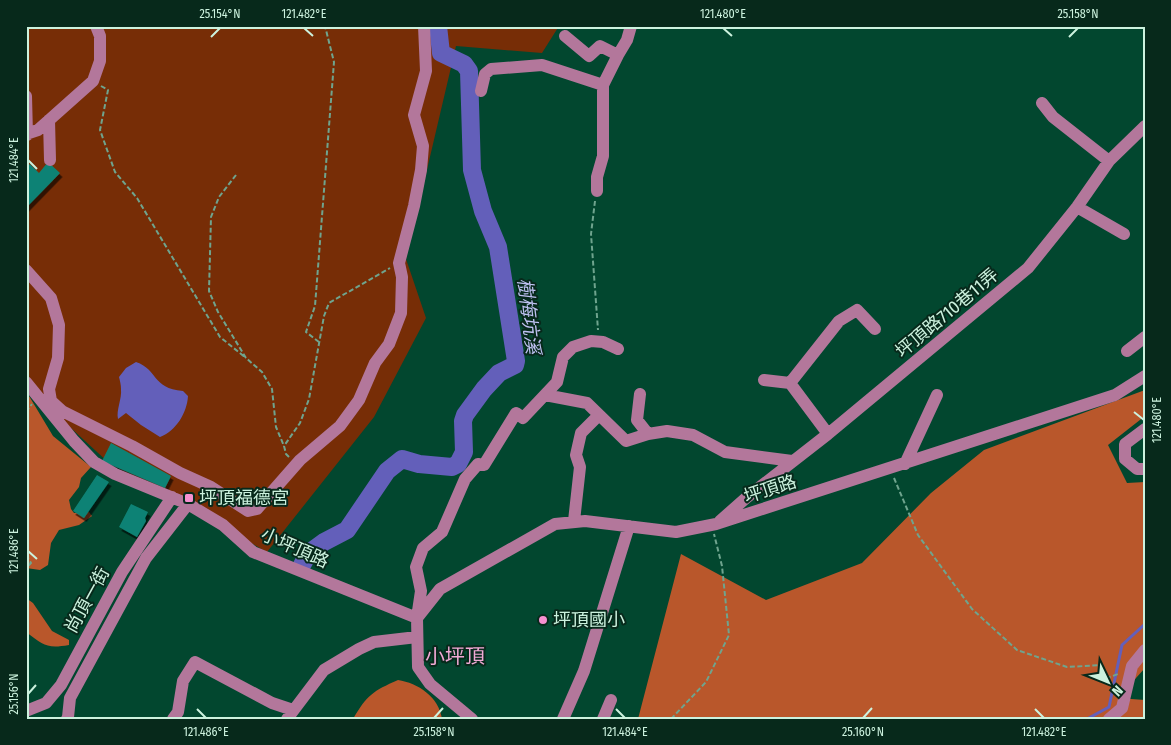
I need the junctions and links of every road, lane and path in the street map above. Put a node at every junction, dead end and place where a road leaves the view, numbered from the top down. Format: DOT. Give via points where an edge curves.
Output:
graph roads {
  1 [pos="96,26"];
  2 [pos="325,26"];
  3 [pos="424,26"];
  4 [pos="631,26"];
  5 [pos="565,36"];
  6 [pos="618,55"];
  7 [pos="93,82"];
  8 [pos="603,85"];
  9 [pos="481,91"];
  10 [pos="26,96"];
  11 [pos="1042,103"];
  12 [pos="49,120"];
  13 [pos="1145,126"];
  14 [pos="27,134"];
  15 [pos="50,160"];
  16 [pos="1109,161"];
  17 [pos="236,175"];
  18 [pos="597,191"];
  19 [pos="1077,207"];
  20 [pos="1124,234"];
  21 [pos="399,263"];
  22 [pos="26,270"];
  23 [pos="875,329"];
  24 [pos="1145,336"];
  25 [pos="591,341"];
  26 [pos="319,342"];
  27 [pos="618,349"];
  28 [pos="1127,351"];
  29 [pos="246,358"];
  30 [pos="1145,376"];
  31 [pos="764,380"];
  32 [pos="26,382"];
  33 [pos="790,383"];
  34 [pos="640,394"];
  35 [pos="545,395"];
  36 [pos="937,395"];
  37 [pos="33,402"];
  38 [pos="26,412"];
  39 [pos="599,415"];
  40 [pos="1145,429"];
  41 [pos="648,434"];
  42 [pos="828,434"];
  43 [pos="284,446"];
  44 [pos="300,460"];
  45 [pos="792,461"];
  46 [pos="905,464"];
  47 [pos="890,469"];
  48 [pos="1145,469"];
  49 [pos="172,497"];
  50 [pos="746,498"];
  51 [pos="188,504"];
  52 [pos="746,515"];
  53 [pos="574,521"];
  54 [pos="714,525"];
  55 [pos="629,526"];
  56 [pos="26,555"];
  57 [pos="26,568"];
  58 [pos="417,618"];
  59 [pos="417,637"];
  60 [pos="1145,650"];
  61 [pos="1122,673"];
  62 [pos="611,700"];
  63 [pos="26,711"];
  64 [pos="290,714"];
  65 [pos="67,719"];
  66 [pos="173,719"];
  67 [pos="472,719"];
  68 [pos="563,719"];
  69 [pos="604,719"];
  70 [pos="671,719"];
  71 [pos="1109,719"];
  1 -- 7 [label="street" via="100,36 100,61"];
  2 -- 26 [label="path" via="334,62 315,306 306,332"];
  3 -- 21 [label="street" via="426,71 414,115 423,146 421,170"];
  4 -- 6 [label="street"];
  5 -- 6 [label="street" via="589,56 600,46"];
  6 -- 8 [label="street"];
  7 -- 12 [label="street"];
  7 -- 29 [label="path" via="108,90 100,130 115,172 136,198 220,337"];
  8 -- 9 [label="street" via="542,65 491,69 485,74"];
  8 -- 18 [label="street" via="603,156"];
  10 -- 14 [label="street"];
  11 -- 16 [label="street" via="1053,117"];
  12 -- 14 [label="street" via="38,130"];
  12 -- 15 [label="street"];
  13 -- 16 [label="street, 坪頂路710巷11弄"];
  16 -- 19 [label="street, 坪頂路710巷11弄"];
  17 -- 29 [label="path" via="219,197 211,217 208,291"];
  18 -- 25 [label="path" via="591,234 599,329"];
  19 -- 20 [label="street"];
  19 -- 42 [label="street, 坪頂路710巷11弄" via="1028,268"];
  21 -- 26 [label="path" via="329,303"];
  21 -- 44 [label="street" via="401,313 389,344 375,363 359,400 340,426"];
  22 -- 44 [label="street" via="50,298 59,325 58,358 49,389 51,400 62,411 211,487 248,511 258,509"];
  23 -- 33 [label="street, 坪頂路710巷11弄" via="857,310 839,322"];
  24 -- 28 [label="street"];
  25 -- 27 [label="street"];
  25 -- 35 [label="street" via="573,347 563,357 557,382"];
  26 -- 43 [label="path" via="309,399 300,423"];
  29 -- 43 [label="path" via="262,372 272,389 276,427"];
  30 -- 46 [label="street, 坪頂路" via="1115,395"];
  31 -- 33 [label="street"];
  32 -- 49 [label="street, 小坪頂路" via="94,462"];
  33 -- 42 [label="street"];
  34 -- 41 [label="street" via="637,420"];
  35 -- 39 [label="street" via="587,403"];
  35 -- 58 [label="street" via="523,418 516,413 484,465 478,464 465,478 442,532 423,548 416,566 421,591"];
  36 -- 46 [label="street"];
  37 -- 38 [label="path"];
  39 -- 41 [label="street" via="626,441"];
  39 -- 53 [label="street" via="581,433 576,455 580,467"];
  40 -- 48 [label="street" via="1125,444 1125,459 1137,469"];
  41 -- 45 [label="street" via="667,431 693,435 725,452"];
  42 -- 45 [label="street, 坪頂路710巷11弄"];
  43 -- 44 [label="path" via="291,459"];
  45 -- 50 [label="street, 坪頂路710巷11弄"];
  46 -- 47 [label="street, 坪頂路"];
  47 -- 52 [label="street, 坪頂路"];
  47 -- 61 [label="path" via="918,535 972,609 1017,650 1067,667 1102,665 1107,678"];
  49 -- 51 [label="street, 小坪頂路"];
  49 -- 63 [label="street, 尚頂一街" via="122,572 61,685 46,703"];
  50 -- 52 [label="street"];
  50 -- 54 [label="street, 坪頂路710巷11弄"];
  51 -- 58 [label="street, 小坪頂路" via="223,526 253,552"];
  51 -- 65 [label="street" via="146,558 70,698"];
  52 -- 54 [label="street, 坪頂路"];
  53 -- 55 [label="street, 坪頂路"];
  53 -- 58 [label="street, 坪頂路" via="555,524 440,589"];
  54 -- 55 [label="street, 坪頂路" via="676,532"];
  54 -- 70 [label="path" via="730,635 706,682"];
  55 -- 68 [label="street" via="584,671"];
  56 -- 57 [label="path" via="31,563"];
  58 -- 59 [label="street"];
  59 -- 64 [label="street" via="374,642 358,649 324,670"];
  59 -- 67 [label="street" via="418,667 430,684"];
  60 -- 71 [label="street" via="1132,666 1122,708"];
  62 -- 69 [label="street"];
  64 -- 66 [label="street" via="195,662 183,681 178,712"];
}
